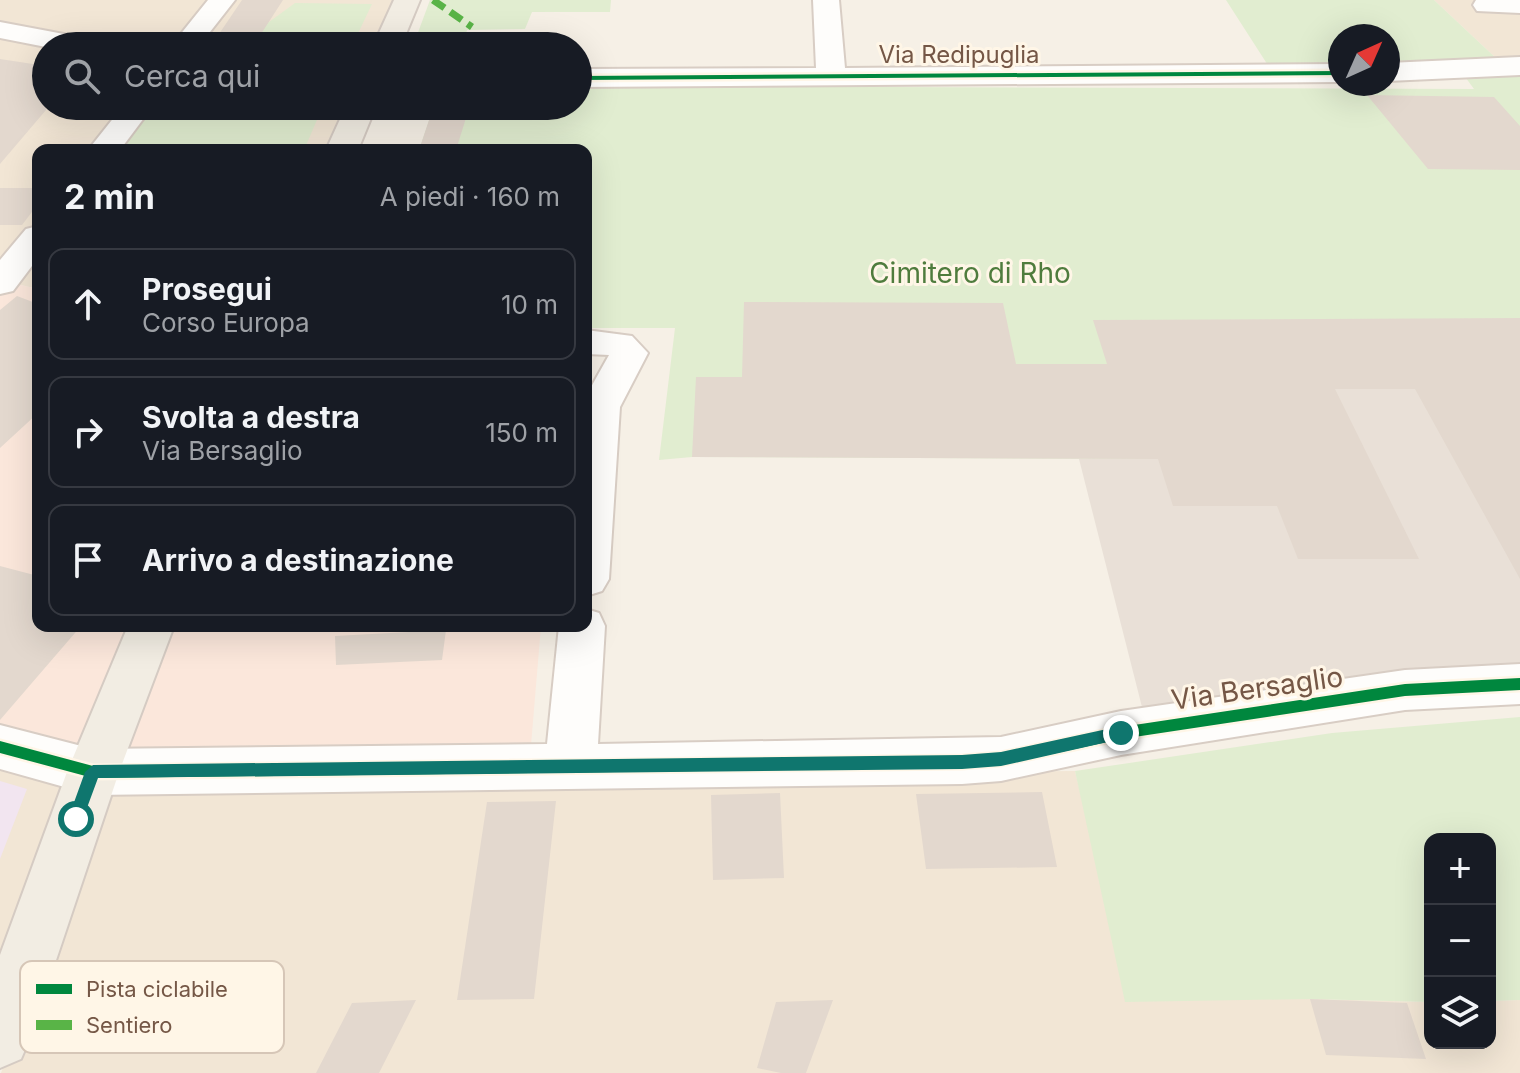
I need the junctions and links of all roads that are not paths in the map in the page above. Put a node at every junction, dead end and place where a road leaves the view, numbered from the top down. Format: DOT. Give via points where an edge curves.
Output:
graph roads {
  1 [pos="222,0"];
  2 [pos="407,0"];
  3 [pos="826,0"];
  4 [pos="1486,5"];
  5 [pos="1520,5"];
  6 [pos="0,30"];
  7 [pos="196,32"];
  8 [pos="393,32"];
  9 [pos="32,36"];
  10 [pos="1520,66"];
  11 [pos="1400,71"];
  12 [pos="1328,73"];
  13 [pos="592,78"];
  14 [pos="831,78"];
  15 [pos="127,120"];
  16 [pos="355,120"];
  17 [pos="109,144"];
  18 [pos="345,144"];
  19 [pos="32,246"];
  20 [pos="11,281"];
  21 [pos="592,342"];
  22 [pos="592,505"];
  23 [pos="149,632"];
  24 [pos="582,632"];
  25 [pos="1520,684"];
  26 [pos="0,747"];
  27 [pos="571,766"];
  28 [pos="93,772"];
  29 [pos="27,961"];
  30 [pos="20,981"];
  31 [pos="0,1038"];
  1 -- 7 [label="street"];
  2 -- 8 [label="main road"];
  3 -- 14 [label="street"];
  4 -- 5 [label="street"];
  6 -- 9 [label="street"];
  10 -- 11 [label="street"];
  12 -- 14 [label="street, Via Redipuglia"];
  13 -- 14 [label="street, Via Redipuglia"];
  15 -- 17 [label="street"];
  16 -- 18 [label="main road"];
  19 -- 20 [label="street"];
  21 -- 22 [label="street" via="619,344 629,353 600,407"];
  23 -- 28 [label="main road"];
  24 -- 27 [label="street"];
  25 -- 27 [label="street, Via Bersaglio" via="1405,690 1121,733 1001,759"];
  26 -- 28 [label="street, Via Bersaglio"];
  27 -- 28 [label="street, Via Bersaglio"];
  28 -- 29 [label="main road"];
  30 -- 31 [label="main road"];
}
